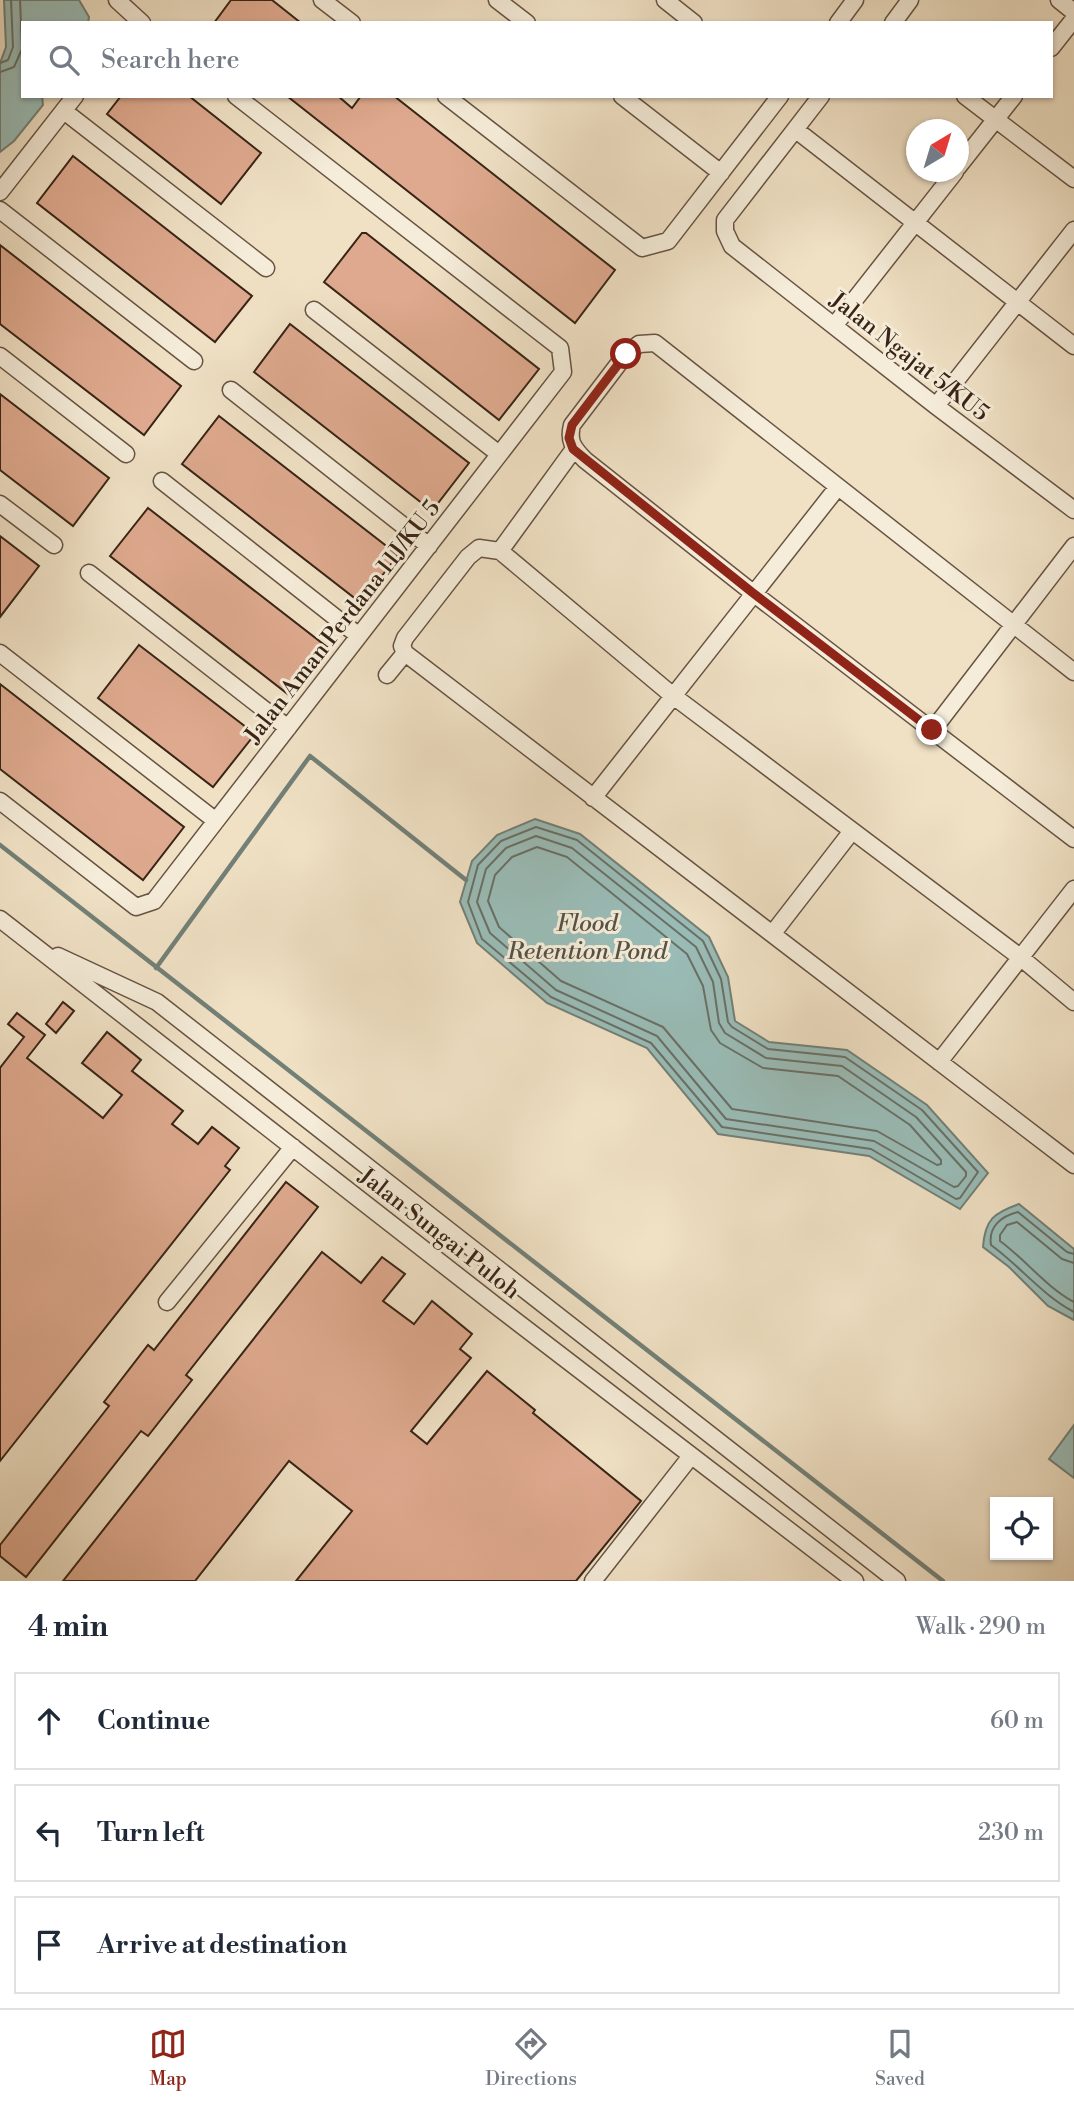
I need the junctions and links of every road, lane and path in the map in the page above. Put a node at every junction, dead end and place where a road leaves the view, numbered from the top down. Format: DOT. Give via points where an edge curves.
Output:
graph roads {
  1 [pos="117,0"];
  2 [pos="322,0"];
  3 [pos="497,0"];
  4 [pos="664,0"];
  5 [pos="910,0"];
  6 [pos="1059,0"];
  7 [pos="1074,12"];
  8 [pos="1074,19"];
  9 [pos="137,21"];
  10 [pos="349,21"];
  11 [pos="524,21"];
  12 [pos="691,21"];
  13 [pos="894,21"];
  14 [pos="1053,45"];
  15 [pos="74,98"];
  16 [pos="239,98"];
  17 [pos="449,98"];
  18 [pos="625,98"];
  19 [pos="778,98"];
  20 [pos="820,98"];
  21 [pos="968,98"];
  22 [pos="1012,98"];
  23 [pos="64,111"];
  24 [pos="996,119"];
  25 [pos="796,130"];
  26 [pos="969,153"];
  27 [pos="721,173"];
  28 [pos="1074,179"];
  29 [pos="947,182"];
  30 [pos="0,192"];
  31 [pos="0,210"];
  32 [pos="915,222"];
  33 [pos="1074,230"];
  34 [pos="266,268"];
  35 [pos="1017,302"];
  36 [pos="314,310"];
  37 [pos="834,326"];
  38 [pos="1074,346"];
  39 [pos="0,356"];
  40 [pos="194,361"];
  41 [pos="231,390"];
  42 [pos="936,406"];
  43 [pos="573,449"];
  44 [pos="126,454"];
  45 [pos="499,454"];
  46 [pos="162,481"];
  47 [pos="837,488"];
  48 [pos="0,504"];
  49 [pos="1074,510"];
  50 [pos="54,545"];
  51 [pos="429,545"];
  52 [pos="1074,546"];
  53 [pos="500,551"];
  54 [pos="89,573"];
  55 [pos="753,593"];
  56 [pos="1015,625"];
  57 [pos="359,636"];
  58 [pos="0,653"];
  59 [pos="405,653"];
  60 [pos="1074,672"];
  61 [pos="387,675"];
  62 [pos="672,695"];
  63 [pos="288,728"];
  64 [pos="932,730"];
  65 [pos="593,797"];
  66 [pos="0,801"];
  67 [pos="216,821"];
  68 [pos="852,831"];
  69 [pos="1074,839"];
  70 [pos="1074,889"];
  71 [pos="0,919"];
  72 [pos="773,933"];
  73 [pos="33,945"];
  74 [pos="1020,957"];
  75 [pos="1074,1002"];
  76 [pos="939,1062"];
  77 [pos="293,1147"];
  78 [pos="1074,1165"];
  79 [pos="167,1302"];
  80 [pos="691,1456"];
  81 [pos="593,1581"];
  82 [pos="855,1581"];
  83 [pos="897,1581"];
  1 -- 9 [label="street"];
  2 -- 10 [label="street"];
  3 -- 11 [label="street"];
  4 -- 12 [label="street"];
  5 -- 13 [label="street"];
  6 -- 7 [label="street"];
  8 -- 14 [label="street"];
  15 -- 23 [label="street"];
  16 -- 45 [label="street, Jalan Aman Perdana 11J/KU 5" via="560,348 563,372"];
  17 -- 27 [label="street" via="642,248 668,241"];
  18 -- 27 [label="street"];
  19 -- 27 [label="street"];
  20 -- 25 [label="street"];
  21 -- 24 [label="street"];
  22 -- 24 [label="street"];
  23 -- 30 [label="street"];
  23 -- 34 [label="street"];
  24 -- 26 [label="street"];
  24 -- 28 [label="street"];
  25 -- 32 [label="street"];
  25 -- 37 [label="street, Jalan Ngajat 5/KU5" via="725,220 724,232 732,246"];
  29 -- 32 [label="street"];
  31 -- 40 [label="street"];
  32 -- 35 [label="street"];
  32 -- 37 [label="street"];
  33 -- 35 [label="street"];
  35 -- 38 [label="street"];
  35 -- 42 [label="street"];
  36 -- 45 [label="street"];
  37 -- 42 [label="street, Jalan Ngajat 5/KU5"];
  39 -- 44 [label="street"];
  41 -- 51 [label="street"];
  42 -- 49 [label="street, Jalan Ngajat 5/KU5"];
  43 -- 47 [label="street" via="569,438 572,425 626,354 639,344 655,343"];
  43 -- 53 [label="street"];
  43 -- 55 [label="street"];
  45 -- 51 [label="street, Jalan Aman Perdana 11J/KU 5"];
  46 -- 57 [label="street"];
  47 -- 55 [label="street"];
  47 -- 56 [label="street"];
  48 -- 50 [label="street"];
  51 -- 57 [label="street, Jalan Aman Perdana 11J/KU 5"];
  52 -- 56 [label="street"];
  53 -- 59 [label="street" via="479,548 468,557 405,638 401,646"];
  53 -- 62 [label="street"];
  54 -- 63 [label="street"];
  55 -- 62 [label="street"];
  55 -- 64 [label="street"];
  56 -- 60 [label="street"];
  56 -- 64 [label="street"];
  57 -- 63 [label="street, Jalan Aman Perdana 11J/KU 5"];
  58 -- 67 [label="street"];
  59 -- 61 [label="street"];
  59 -- 65 [label="street"];
  62 -- 65 [label="street"];
  62 -- 68 [label="street"];
  63 -- 67 [label="street, Jalan Aman Perdana 11J/KU 5"];
  64 -- 69 [label="street"];
  65 -- 72 [label="street"];
  66 -- 67 [label="street, Jalan Aman Perdana 11J/KU 5" via="136,907 154,901"];
  68 -- 72 [label="street"];
  68 -- 74 [label="street"];
  70 -- 74 [label="street"];
  71 -- 73 [label="street, Jalan Sungai Puloh"];
  72 -- 76 [label="street"];
  73 -- 77 [label="street, Jalan Sungai Puloh"];
  73 -- 83 [label="street" via="157,1002"];
  74 -- 75 [label="street"];
  74 -- 76 [label="street"];
  76 -- 78 [label="street"];
  77 -- 79 [label="street"];
  77 -- 80 [label="street, Jalan Sungai Puloh"];
  80 -- 81 [label="street"];
  80 -- 82 [label="street, Jalan Sungai Puloh"];
}
